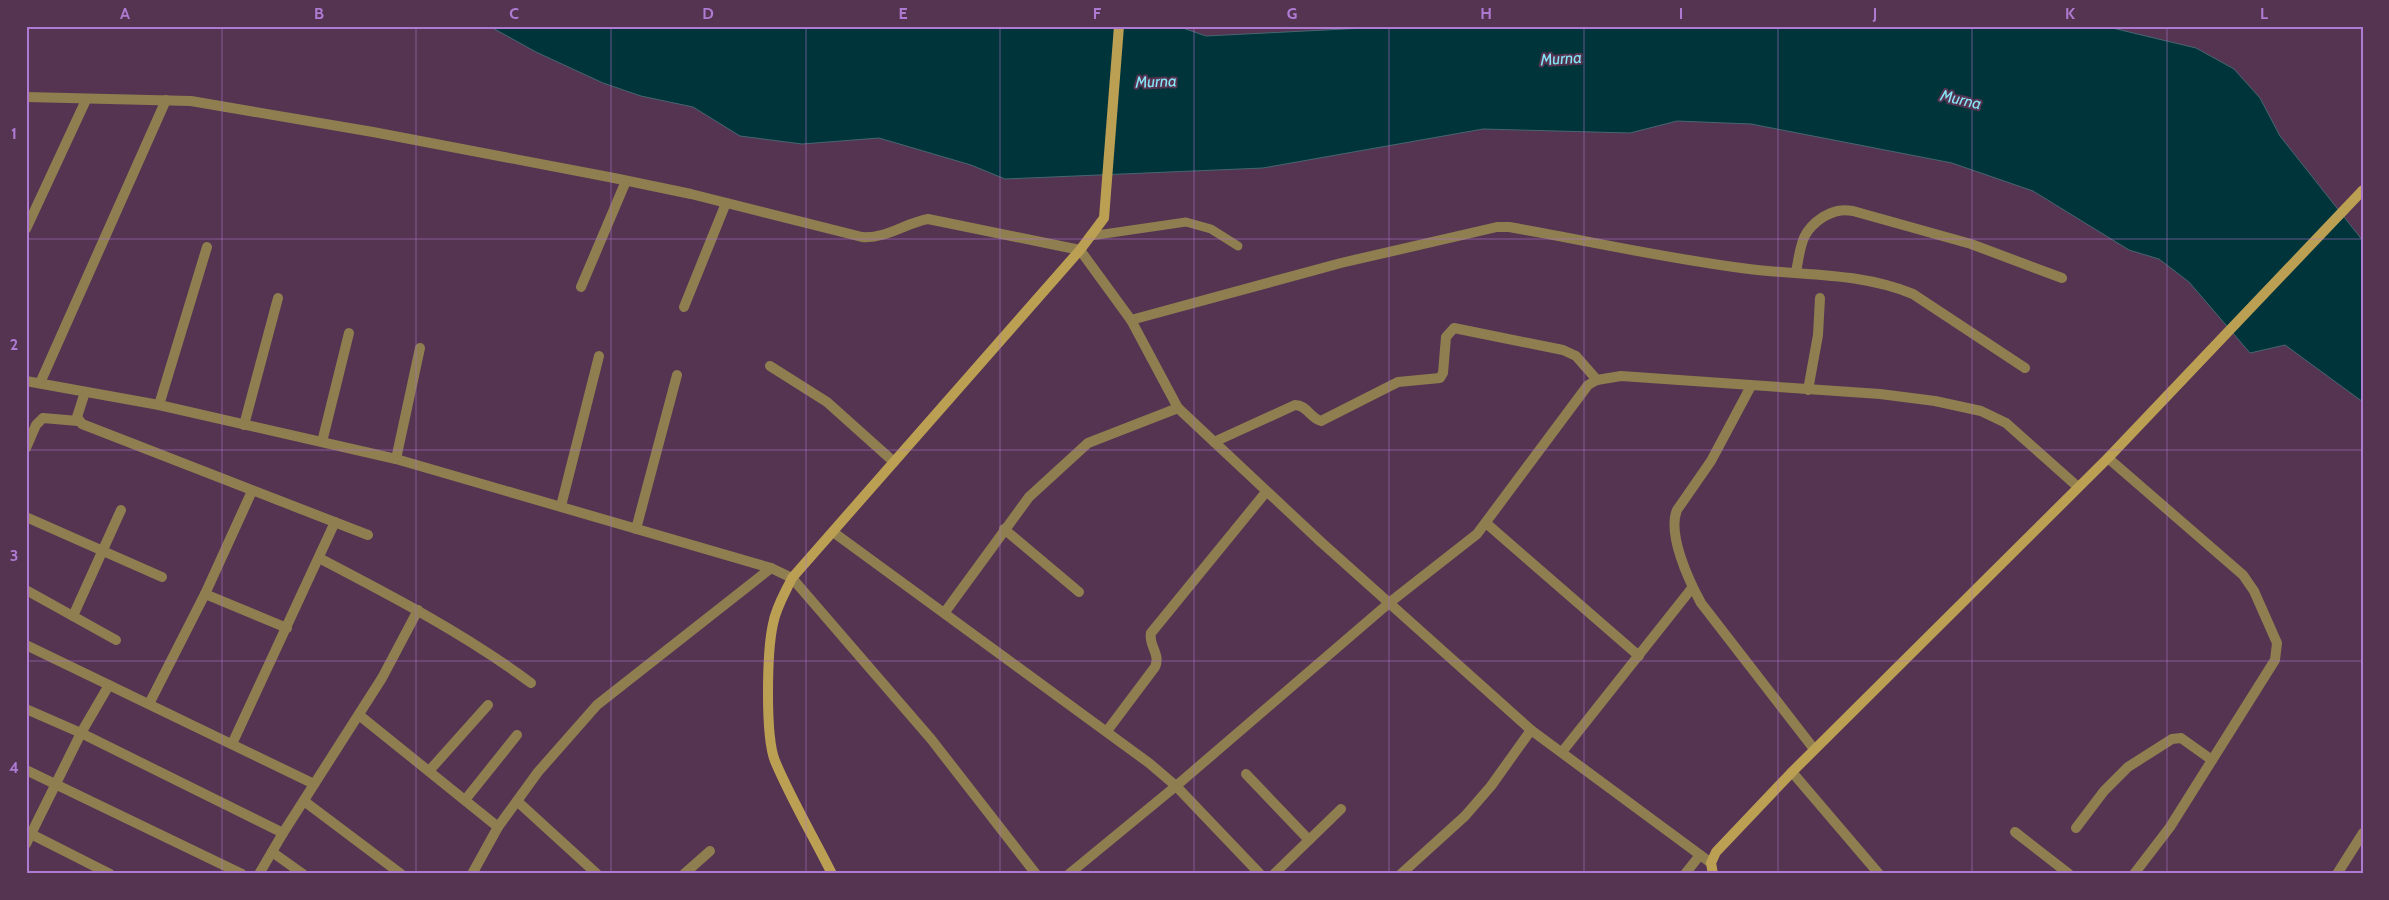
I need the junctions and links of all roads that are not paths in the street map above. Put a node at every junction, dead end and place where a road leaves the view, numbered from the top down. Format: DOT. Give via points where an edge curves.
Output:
graph roads {
  1 [pos="1118,26"];
  2 [pos="29,97"];
  3 [pos="86,100"];
  4 [pos="166,100"];
  5 [pos="26,108"];
  6 [pos="626,181"];
  7 [pos="2363,190"];
  8 [pos="726,203"];
  9 [pos="26,229"];
  10 [pos="1090,236"];
  11 [pos="1238,246"];
  12 [pos="207,247"];
  13 [pos="1080,250"];
  14 [pos="1796,272"];
  15 [pos="2062,278"];
  16 [pos="582,287"];
  17 [pos="278,298"];
  18 [pos="1820,298"];
  19 [pos="684,307"];
  20 [pos="1131,320"];
  21 [pos="349,333"];
  22 [pos="420,348"];
  23 [pos="599,356"];
  24 [pos="770,366"];
  25 [pos="2025,368"];
  26 [pos="677,375"];
  27 [pos="1596,380"];
  28 [pos="26,381"];
  29 [pos="40,383"];
  30 [pos="1751,386"];
  31 [pos="1808,390"];
  32 [pos="85,392"];
  33 [pos="159,405"];
  34 [pos="1178,408"];
  35 [pos="78,421"];
  36 [pos="244,424"];
  37 [pos="322,442"];
  38 [pos="1214,442"];
  39 [pos="26,448"];
  40 [pos="2108,458"];
  41 [pos="396,459"];
  42 [pos="894,462"];
  43 [pos="2078,487"];
  44 [pos="252,491"];
  45 [pos="1266,492"];
  46 [pos="560,506"];
  47 [pos="121,510"];
  48 [pos="26,517"];
  49 [pos="335,522"];
  50 [pos="1486,523"];
  51 [pos="636,528"];
  52 [pos="1004,529"];
  53 [pos="833,532"];
  54 [pos="368,535"];
  55 [pos="102,551"];
  56 [pos="319,558"];
  57 [pos="771,568"];
  58 [pos="162,577"];
  59 [pos="792,578"];
  60 [pos="1692,588"];
  61 [pos="26,590"];
  62 [pos="1078,592"];
  63 [pos="204,594"];
  64 [pos="1389,603"];
  65 [pos="418,610"];
  66 [pos="945,612"];
  67 [pos="73,616"];
  68 [pos="287,628"];
  69 [pos="116,640"];
  70 [pos="26,644"];
  71 [pos="1639,656"];
  72 [pos="531,683"];
  73 [pos="109,685"];
  74 [pos="149,704"];
  75 [pos="488,705"];
  76 [pos="26,708"];
  77 [pos="359,715"];
  78 [pos="1530,730"];
  79 [pos="1107,731"];
  80 [pos="81,733"];
  81 [pos="517,735"];
  82 [pos="232,744"];
  83 [pos="1814,750"];
  84 [pos="1562,752"];
  85 [pos="2212,760"];
  86 [pos="26,770"];
  87 [pos="429,771"];
  88 [pos="1792,772"];
  89 [pos="1246,774"];
  90 [pos="55,784"];
  91 [pos="314,784"];
  92 [pos="1176,786"];
  93 [pos="465,800"];
  94 [pos="304,801"];
  95 [pos="517,801"];
  96 [pos="1341,809"];
  97 [pos="498,827"];
  98 [pos="2076,828"];
  99 [pos="2015,832"];
  100 [pos="29,833"];
  101 [pos="2363,833"];
  102 [pos="283,834"];
  103 [pos="1309,840"];
  104 [pos="26,844"];
  105 [pos="710,850"];
  106 [pos="272,852"];
  107 [pos="1700,855"];
  108 [pos="1711,863"];
  109 [pos="2139,872"];
  110 [pos="110,874"];
  111 [pos="242,874"];
  112 [pos="259,874"];
  113 [pos="303,874"];
  114 [pos="402,874"];
  115 [pos="472,874"];
  116 [pos="597,874"];
  117 [pos="684,874"];
  118 [pos="832,874"];
  119 [pos="1036,874"];
  120 [pos="1069,874"];
  121 [pos="1260,874"];
  122 [pos="1274,874"];
  123 [pos="1401,874"];
  124 [pos="1685,874"];
  125 [pos="1713,874"];
  126 [pos="1879,874"];
  127 [pos="2069,874"];
  128 [pos="2338,874"];
  1 -- 10 [label="main road" via="1104,218"];
  2 -- 3 [label="street"];
  2 -- 5 [label="street"];
  3 -- 4 [label="street"];
  3 -- 9 [label="street"];
  4 -- 6 [label="street" via="190,101 373,132"];
  4 -- 29 [label="street"];
  6 -- 8 [label="street"];
  6 -- 16 [label="street"];
  7 -- 40 [label="main road"];
  8 -- 13 [label="street" via="862,237 883,236 928,219"];
  8 -- 19 [label="street"];
  10 -- 11 [label="lane" via="1186,222 1210,228"];
  10 -- 13 [label="main road"];
  12 -- 33 [label="street"];
  13 -- 20 [label="street"];
  13 -- 42 [label="main road"];
  14 -- 15 [label="street" via="1807,230 1833,211 1853,210 1972,244"];
  14 -- 20 [label="street" via="1750,269 1497,227 1341,263"];
  14 -- 25 [label="street" via="1864,279 1913,294"];
  17 -- 36 [label="street"];
  18 -- 31 [label="street" via="1818,334"];
  20 -- 34 [label="street"];
  21 -- 37 [label="street"];
  22 -- 41 [label="street"];
  23 -- 46 [label="street"];
  24 -- 42 [label="street" via="827,402"];
  26 -- 51 [label="street"];
  27 -- 30 [label="street" via="1621,376"];
  27 -- 38 [label="street" via="1576,356 1563,350 1454,328 1446,337 1440,378 1398,382 1321,421 1304,407 1295,405"];
  27 -- 50 [label="street" via="1588,385"];
  28 -- 29 [label="street"];
  29 -- 32 [label="street"];
  30 -- 31 [label="street"];
  30 -- 60 [label="street" via="1711,461 1674,519 1674,531"];
  31 -- 43 [label="street" via="1880,394 1981,411 2006,424"];
  32 -- 33 [label="street"];
  32 -- 35 [label="street"];
  33 -- 36 [label="street"];
  34 -- 38 [label="street"];
  34 -- 52 [label="street" via="1088,443 1029,497"];
  35 -- 39 [label="street" via="44,418 36,425"];
  35 -- 44 [label="street"];
  36 -- 37 [label="street"];
  37 -- 41 [label="street"];
  38 -- 45 [label="street"];
  40 -- 43 [label="main road"];
  40 -- 85 [label="street" via="2242,575 2254,591 2277,643 2275,660"];
  41 -- 46 [label="street"];
  42 -- 53 [label="main road"];
  43 -- 83 [label="main road"];
  44 -- 49 [label="street"];
  44 -- 63 [label="street"];
  45 -- 64 [label="street"];
  45 -- 79 [label="street" via="1151,633 1158,656 1156,667"];
  46 -- 51 [label="street"];
  47 -- 55 [label="street"];
  48 -- 55 [label="street"];
  49 -- 54 [label="street"];
  49 -- 56 [label="street"];
  50 -- 64 [label="street"];
  50 -- 71 [label="street"];
  51 -- 57 [label="street"];
  52 -- 62 [label="street"];
  52 -- 66 [label="street"];
  53 -- 59 [label="main road"];
  53 -- 66 [label="street"];
  55 -- 58 [label="street"];
  55 -- 67 [label="street"];
  56 -- 65 [label="street"];
  56 -- 68 [label="street"];
  57 -- 59 [label="street"];
  57 -- 95 [label="street" via="597,705"];
  59 -- 118 [label="main road" via="772,625 769,733 774,759"];
  59 -- 119 [label="street" via="931,739"];
  60 -- 71 [label="street"];
  60 -- 83 [label="street"];
  61 -- 67 [label="street"];
  63 -- 68 [label="street"];
  63 -- 74 [label="street"];
  64 -- 78 [label="street"];
  64 -- 92 [label="street"];
  65 -- 72 [label="street"];
  65 -- 77 [label="street"];
  66 -- 79 [label="street"];
  67 -- 69 [label="street"];
  68 -- 82 [label="street"];
  70 -- 73 [label="street"];
  71 -- 84 [label="street"];
  73 -- 74 [label="street"];
  73 -- 80 [label="street"];
  74 -- 82 [label="street"];
  75 -- 87 [label="street"];
  76 -- 80 [label="street"];
  77 -- 87 [label="street"];
  77 -- 91 [label="street"];
  78 -- 84 [label="street"];
  78 -- 123 [label="street" via="1491,786 1465,816"];
  79 -- 92 [label="street"];
  80 -- 90 [label="street"];
  80 -- 102 [label="street"];
  81 -- 93 [label="street"];
  82 -- 91 [label="street"];
  83 -- 88 [label="main road"];
  84 -- 107 [label="street"];
  85 -- 98 [label="street" via="2181,738 2172,739 2128,767 2104,791"];
  85 -- 109 [label="street"];
  86 -- 90 [label="street"];
  87 -- 93 [label="street"];
  88 -- 108 [label="main road" via="1716,852"];
  88 -- 126 [label="street"];
  89 -- 103 [label="street"];
  90 -- 100 [label="street"];
  90 -- 111 [label="street"];
  91 -- 94 [label="street"];
  92 -- 120 [label="street"];
  92 -- 121 [label="street"];
  93 -- 97 [label="street"];
  94 -- 102 [label="street"];
  94 -- 114 [label="street"];
  95 -- 97 [label="street"];
  95 -- 116 [label="street"];
  96 -- 103 [label="street"];
  97 -- 115 [label="street"];
  99 -- 127 [label="street"];
  100 -- 104 [label="street"];
  100 -- 110 [label="street"];
  101 -- 128 [label="street"];
  102 -- 106 [label="street"];
  103 -- 122 [label="street"];
  105 -- 117 [label="street"];
  106 -- 112 [label="street"];
  106 -- 113 [label="street"];
  107 -- 108 [label="street"];
  107 -- 124 [label="street"];
  108 -- 125 [label="main road"];
}
